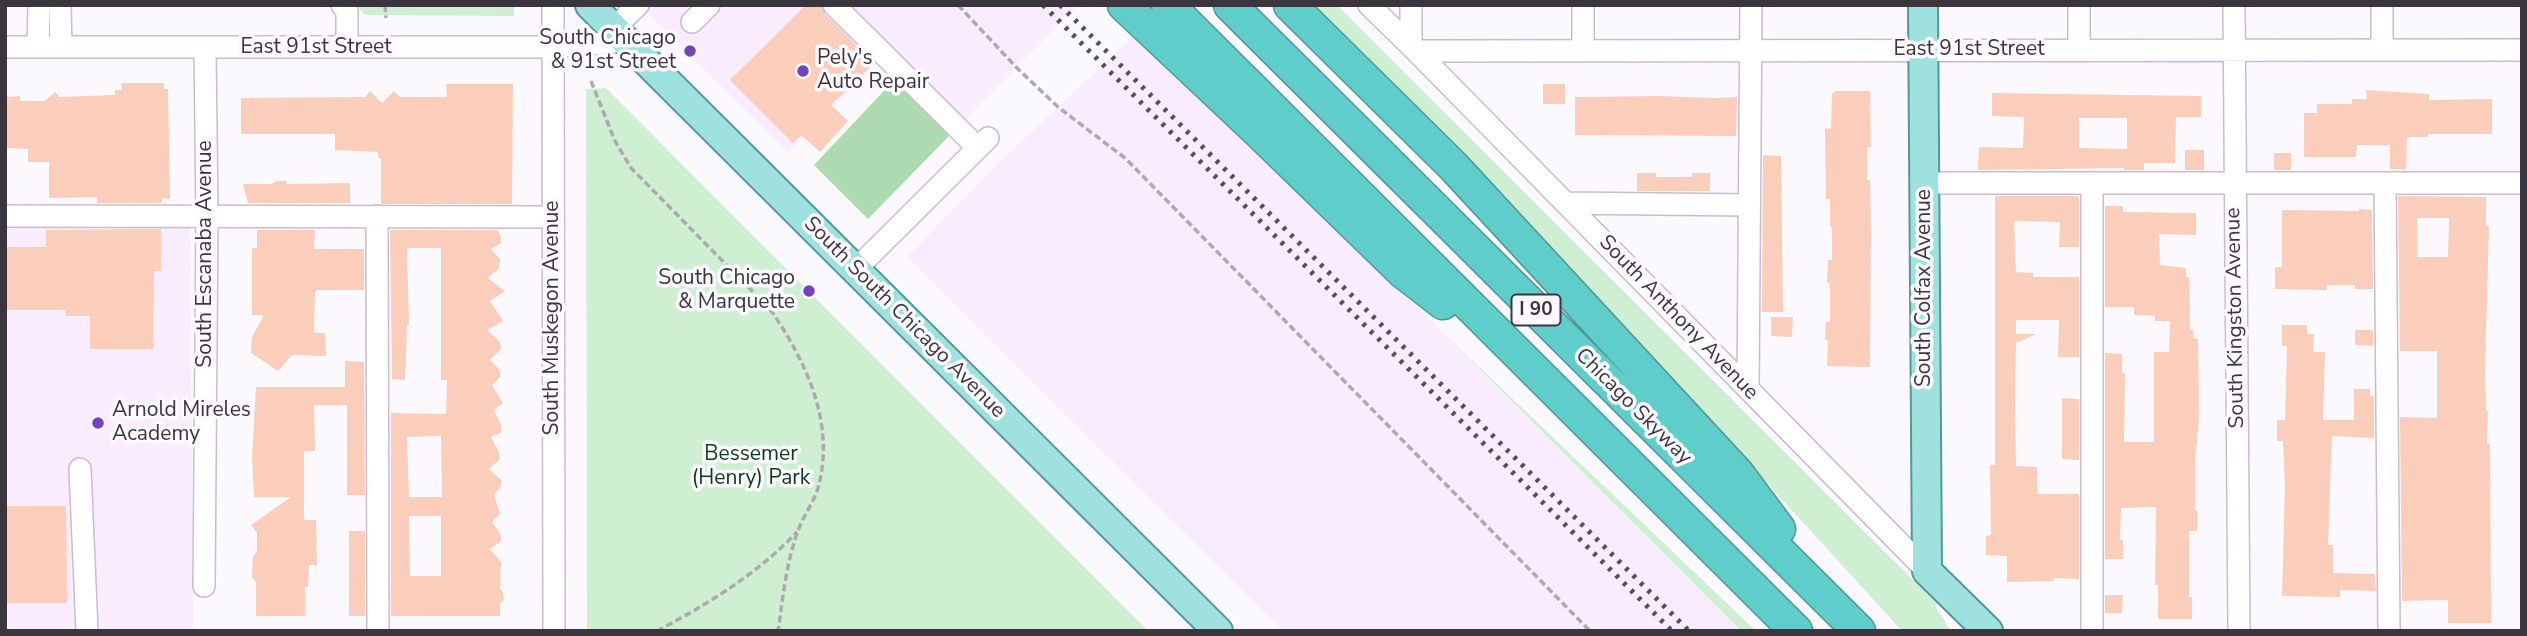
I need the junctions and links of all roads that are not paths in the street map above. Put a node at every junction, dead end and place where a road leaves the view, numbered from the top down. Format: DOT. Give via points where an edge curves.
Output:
graph roads {
  1 [pos="38,5"];
  2 [pos="61,5"];
  3 [pos="342,5"];
  4 [pos="553,5"];
  5 [pos="590,5"];
  6 [pos="638,5"];
  7 [pos="709,5"];
  8 [pos="834,5"];
  9 [pos="1124,5"];
  10 [pos="1168,5"];
  11 [pos="1230,5"];
  12 [pos="1290,5"];
  13 [pos="1369,5"];
  14 [pos="1410,5"];
  15 [pos="1583,5"];
  16 [pos="1751,5"];
  17 [pos="1923,5"];
  18 [pos="2079,5"];
  19 [pos="2234,5"];
  20 [pos="2382,5"];
  21 [pos="692,22"];
  22 [pos="620,35"];
  23 [pos="5,47"];
  24 [pos="38,47"];
  25 [pos="61,47"];
  26 [pos="347,47"];
  27 [pos="553,47"];
  28 [pos="205,48"];
  29 [pos="1413,48"];
  30 [pos="1583,50"];
  31 [pos="1751,50"];
  32 [pos="1923,50"];
  33 [pos="2079,50"];
  34 [pos="2234,50"];
  35 [pos="2382,50"];
  36 [pos="2522,50"];
  37 [pos="1924,183"];
  38 [pos="2092,183"];
  39 [pos="2235,183"];
  40 [pos="2385,183"];
  41 [pos="2522,183"];
  42 [pos="1565,203"];
  43 [pos="1749,205"];
  44 [pos="5,216"];
  45 [pos="208,216"];
  46 [pos="377,216"];
  47 [pos="553,216"];
  48 [pos="855,270"];
  49 [pos="1550,387"];
  50 [pos="1748,389"];
  51 [pos="80,469"];
  52 [pos="1927,571"];
  53 [pos="205,586"];
  54 [pos="1952,596"];
  55 [pos="1851,623"];
  56 [pos="87,631"];
  57 [pos="378,631"];
  58 [pos="554,631"];
  59 [pos="1218,631"];
  60 [pos="1796,631"];
  61 [pos="1965,631"];
  62 [pos="1987,631"];
  63 [pos="2092,631"];
  64 [pos="2239,631"];
  65 [pos="2389,631"];
  1 -- 24 [label="street"];
  2 -- 25 [label="street"];
  3 -- 26 [label="street" via="347,11"];
  4 -- 27 [label="street, South Muskegon Avenue"];
  5 -- 22 [label="main road, South South Chicago Avenue"];
  6 -- 22 [label="street"];
  7 -- 21 [label="street"];
  8 -- 48 [label="street" via="983,142"];
  9 -- 49 [label="highway" via="1403,272"];
  10 -- 49 [label="highway, Chicago Skyway / I 90"];
  11 -- 55 [label="highway, Chicago Skyway / I 90"];
  12 -- 55 [label="highway" via="1454,167 1738,474"];
  13 -- 29 [label="street, South Anthony Avenue"];
  14 -- 29 [label="street"];
  15 -- 30 [label="street"];
  16 -- 31 [label="street"];
  17 -- 32 [label="main road, South Colfax Avenue"];
  18 -- 33 [label="street"];
  19 -- 34 [label="street, South Kingston Avenue"];
  20 -- 35 [label="street"];
  22 -- 27 [label="street, East 91st Street"];
  22 -- 48 [label="main road, South South Chicago Avenue"];
  23 -- 24 [label="street, East 91st Street"];
  24 -- 25 [label="street, East 91st Street"];
  25 -- 28 [label="street, East 91st Street"];
  26 -- 27 [label="street, East 91st Street"];
  26 -- 28 [label="street, East 91st Street"];
  27 -- 47 [label="street, South Muskegon Avenue"];
  28 -- 45 [label="street, South Escanaba Avenue"];
  29 -- 30 [label="street, East 91st Street"];
  29 -- 42 [label="street, South Anthony Avenue"];
  30 -- 31 [label="street, East 91st Street"];
  31 -- 32 [label="street, East 91st Street"];
  31 -- 43 [label="street"];
  32 -- 33 [label="street, East 91st Street"];
  32 -- 37 [label="main road, South Colfax Avenue"];
  33 -- 34 [label="street, East 91st Street"];
  34 -- 35 [label="street, East 91st Street"];
  34 -- 39 [label="street, South Kingston Avenue"];
  35 -- 36 [label="street, East 91st Street"];
  37 -- 38 [label="street"];
  37 -- 52 [label="main road, South Colfax Avenue"];
  38 -- 39 [label="street"];
  38 -- 63 [label="street"];
  39 -- 40 [label="street"];
  39 -- 64 [label="street, South Kingston Avenue"];
  40 -- 41 [label="street"];
  40 -- 65 [label="street"];
  42 -- 43 [label="street"];
  42 -- 50 [label="street, South Anthony Avenue"];
  43 -- 50 [label="street"];
  44 -- 45 [label="street"];
  45 -- 46 [label="street"];
  45 -- 53 [label="street, South Escanaba Avenue"];
  46 -- 47 [label="street"];
  46 -- 57 [label="street"];
  47 -- 58 [label="street, South Muskegon Avenue"];
  48 -- 59 [label="main road, South South Chicago Avenue"];
  49 -- 60 [label="highway, Chicago Skyway / I 90"];
  50 -- 52 [label="street, South Anthony Avenue"];
  51 -- 56 [label="street"];
  52 -- 54 [label="main road, South Anthony Avenue"];
  54 -- 61 [label="main road"];
  54 -- 62 [label="main road, South Anthony Avenue"];
}
